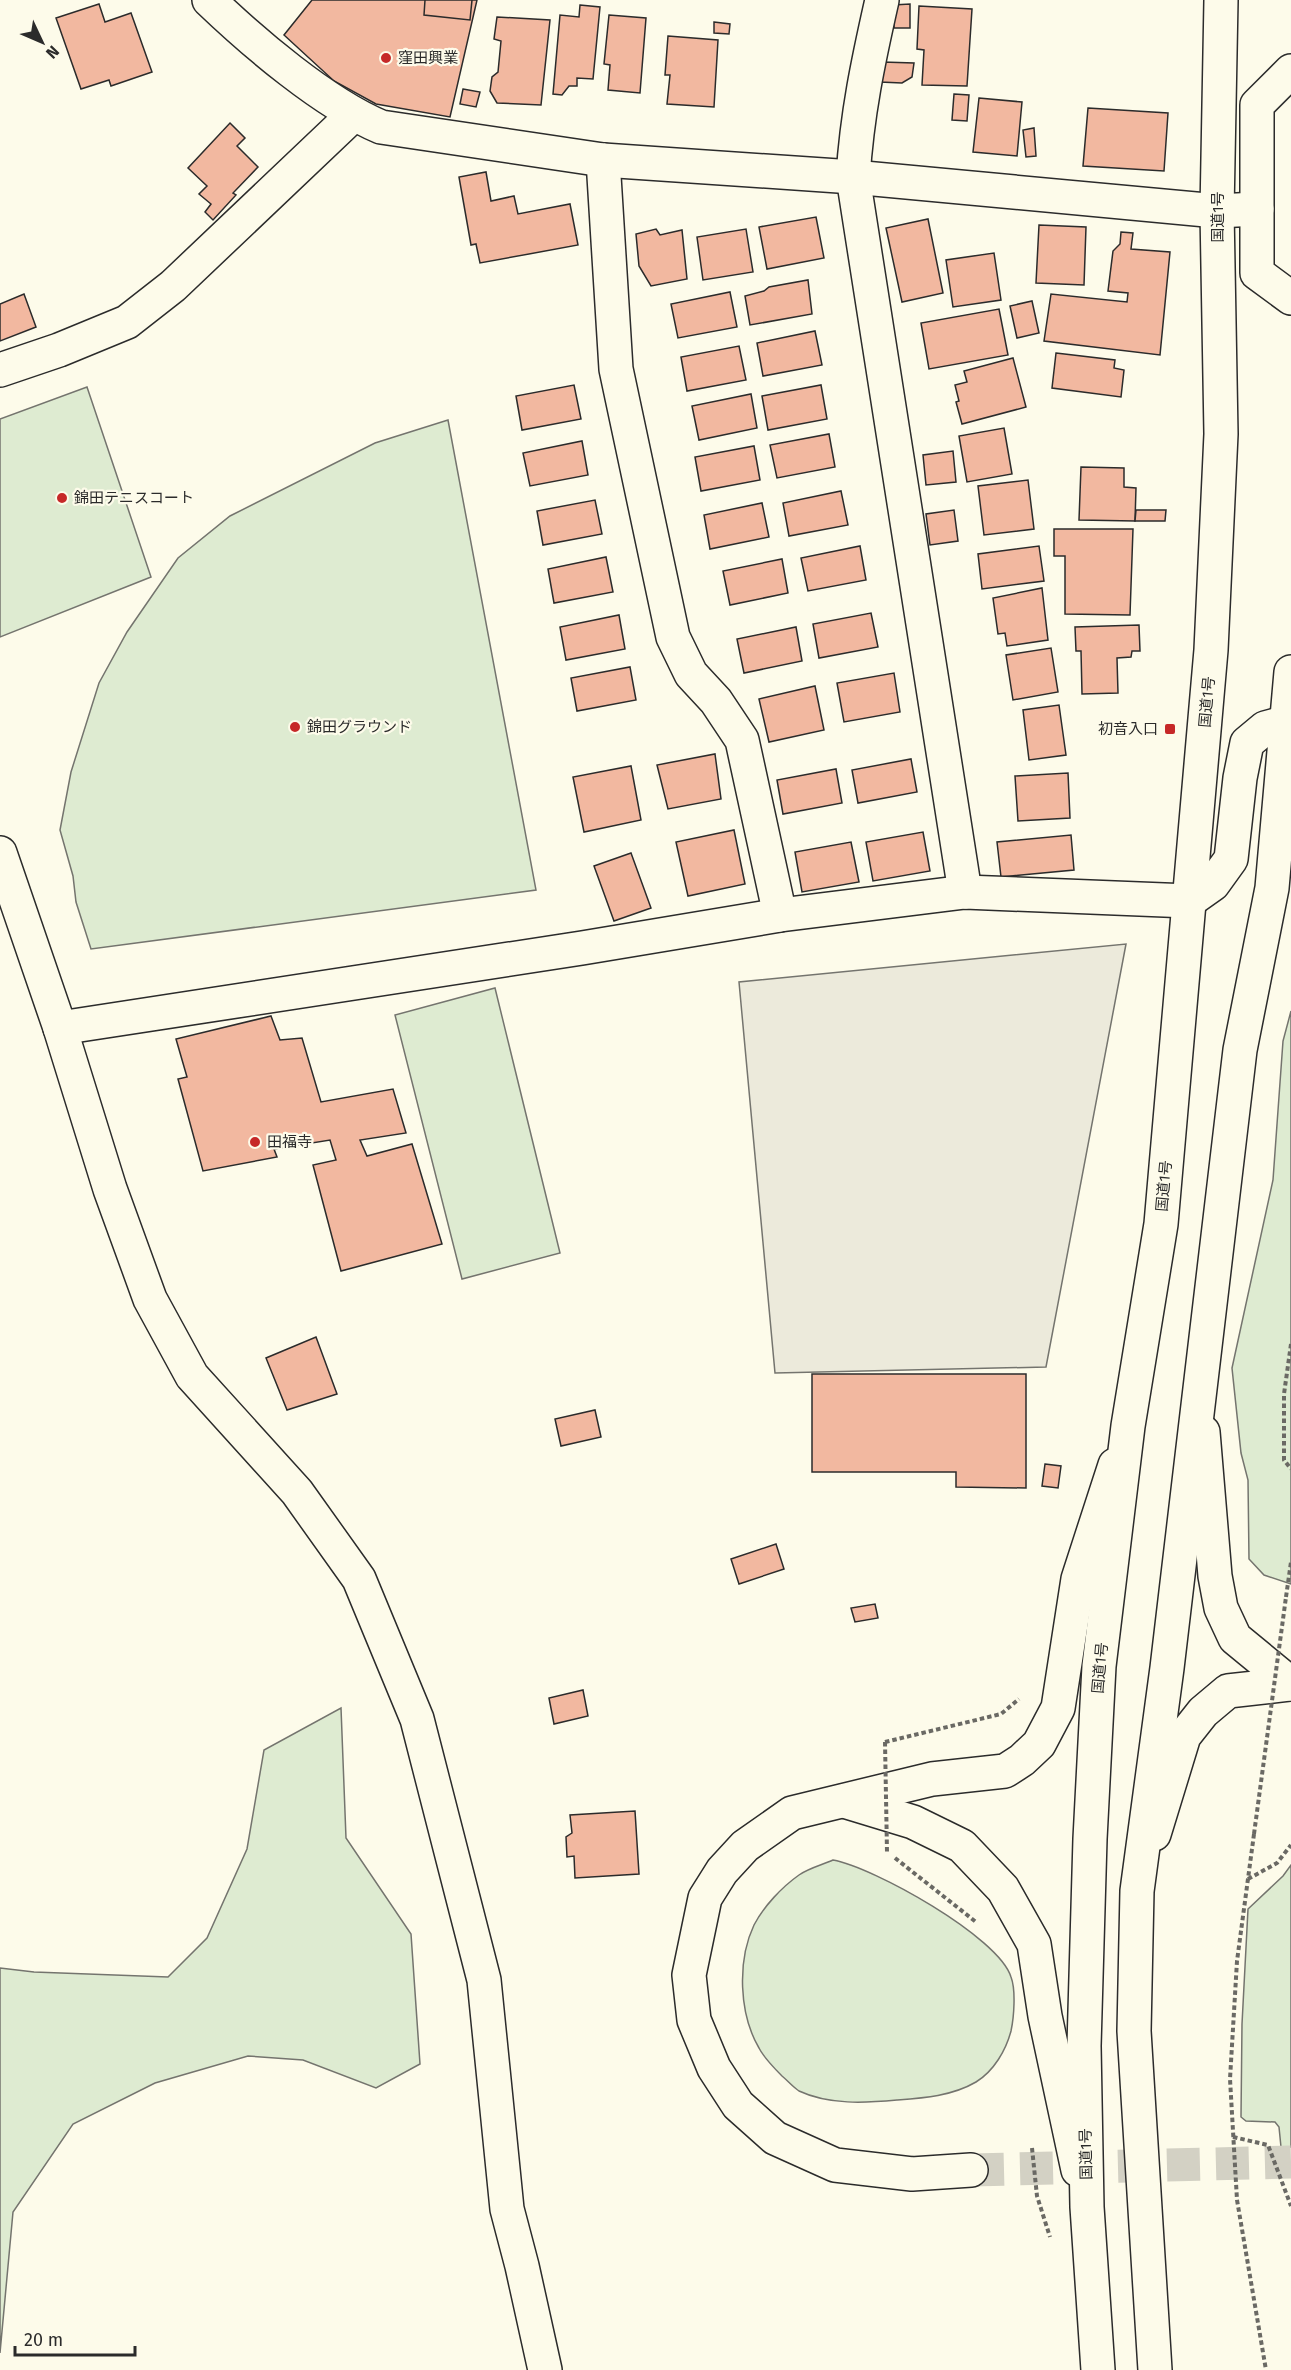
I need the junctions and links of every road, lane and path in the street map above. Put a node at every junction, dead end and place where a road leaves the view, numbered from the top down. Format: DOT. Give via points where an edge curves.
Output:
graph roads {
  1 [pos="209,0"];
  2 [pos="882,0"];
  3 [pos="1221,0"];
  4 [pos="1291,71"];
  5 [pos="353,116"];
  6 [pos="603,160"];
  7 [pos="853,177"];
  8 [pos="1257,209"];
  9 [pos="1217,211"];
  10 [pos="1291,298"];
  11 [pos="0,370"];
  12 [pos="1291,672"];
  13 [pos="1287,722"];
  14 [pos="0,853"];
  15 [pos="1282,889"];
  16 [pos="965,892"];
  17 [pos="1189,901"];
  18 [pos="780,915"];
  19 [pos="60,1028"];
  20 [pos="1291,1344"];
  21 [pos="1200,1394"];
  22 [pos="1128,1426"];
  23 [pos="1291,1469"];
  24 [pos="1291,1562"];
  25 [pos="1001,1714"];
  26 [pos="843,1800"];
  27 [pos="1291,1845"];
  28 [pos="1248,1880"];
  29 [pos="1137,1891"];
  30 [pos="975,1921"];
  31 [pos="1233,2137"];
  32 [pos="971,2170"];
  33 [pos="1291,2206"];
  34 [pos="1086,2207"];
  35 [pos="545,2370"];
  36 [pos="1098,2370"];
  37 [pos="1155,2370"];
  38 [pos="1266,2370"];
  1 -- 5 [label="main road"];
  2 -- 7 [label="main road" via="863,80"];
  3 -- 9 [label="main road, 国道1号"];
  4 -- 8 [label="main road" via="1257,105"];
  5 -- 6 [label="main road" via="381,128"];
  5 -- 11 [label="main road" via="173,286 127,322"];
  6 -- 7 [label="main road"];
  6 -- 18 [label="main road" via="616,369 673,637 691,674 717,701 742,740"];
  7 -- 9 [label="main road"];
  7 -- 16 [label="main road"];
  8 -- 9 [label="main road"];
  8 -- 10 [label="main road" via="1257,273"];
  9 -- 17 [label="main road, 国道1号" via="1220,446 1211,650"];
  12 -- 13 [label="main road"];
  13 -- 15 [label="main road"];
  13 -- 17 [label="main road" via="1265,728 1247,743 1231,859 1213,884"];
  14 -- 19 [label="main road"];
  15 -- 21 [label="main road" via="1240,1050"];
  16 -- 17 [label="main road"];
  16 -- 18 [label="main road"];
  17 -- 22 [label="main road, 国道1号" via="1161,1224"];
  18 -- 19 [label="main road"];
  19 -- 35 [label="main road" via="110,1189 150,1299 192,1376 297,1492 359,1579 417,1719 484,1980 507,2210"];
  20 -- 23 [label="path" via="1284,1394 1284,1460"];
  21 -- 29 [label="main road"];
  21 -- 29 [label="main road" via="1221,1608 1235,1638 1291,1684 1228,1691 1203,1712 1184,1736"];
  22 -- 26 [label="main road" via="1078,1579 1058,1708 1039,1744 1005,1771 932,1779"];
  22 -- 34 [label="main road, 国道1号" via="1099,1666 1084,2046"];
  24 -- 28 [label="path, bridge"];
  25 -- 30 [label="path, bridge" via="885,1742 887,1852"];
  26 -- 32 [label="main road" via="792,1812 745,1846 722,1871 705,1898 689,1975 694,2020 714,2068 738,2105 776,2138 835,2165 912,2174"];
  26 -- 34 [label="main road" via="913,1822 962,1846 1003,1889 1034,1944 1045,2016"];
  27 -- 28 [label="path" via="1277,1863"];
  28 -- 31 [label="path" via="1237,1961 1230,2079"];
  29 -- 37 [label="main road" via="1134,2031"];
  31 -- 33 [label="path" via="1268,2145"];
  31 -- 38 [label="path" via="1237,2200"];
  34 -- 36 [label="main road, 国道1号"];
}
